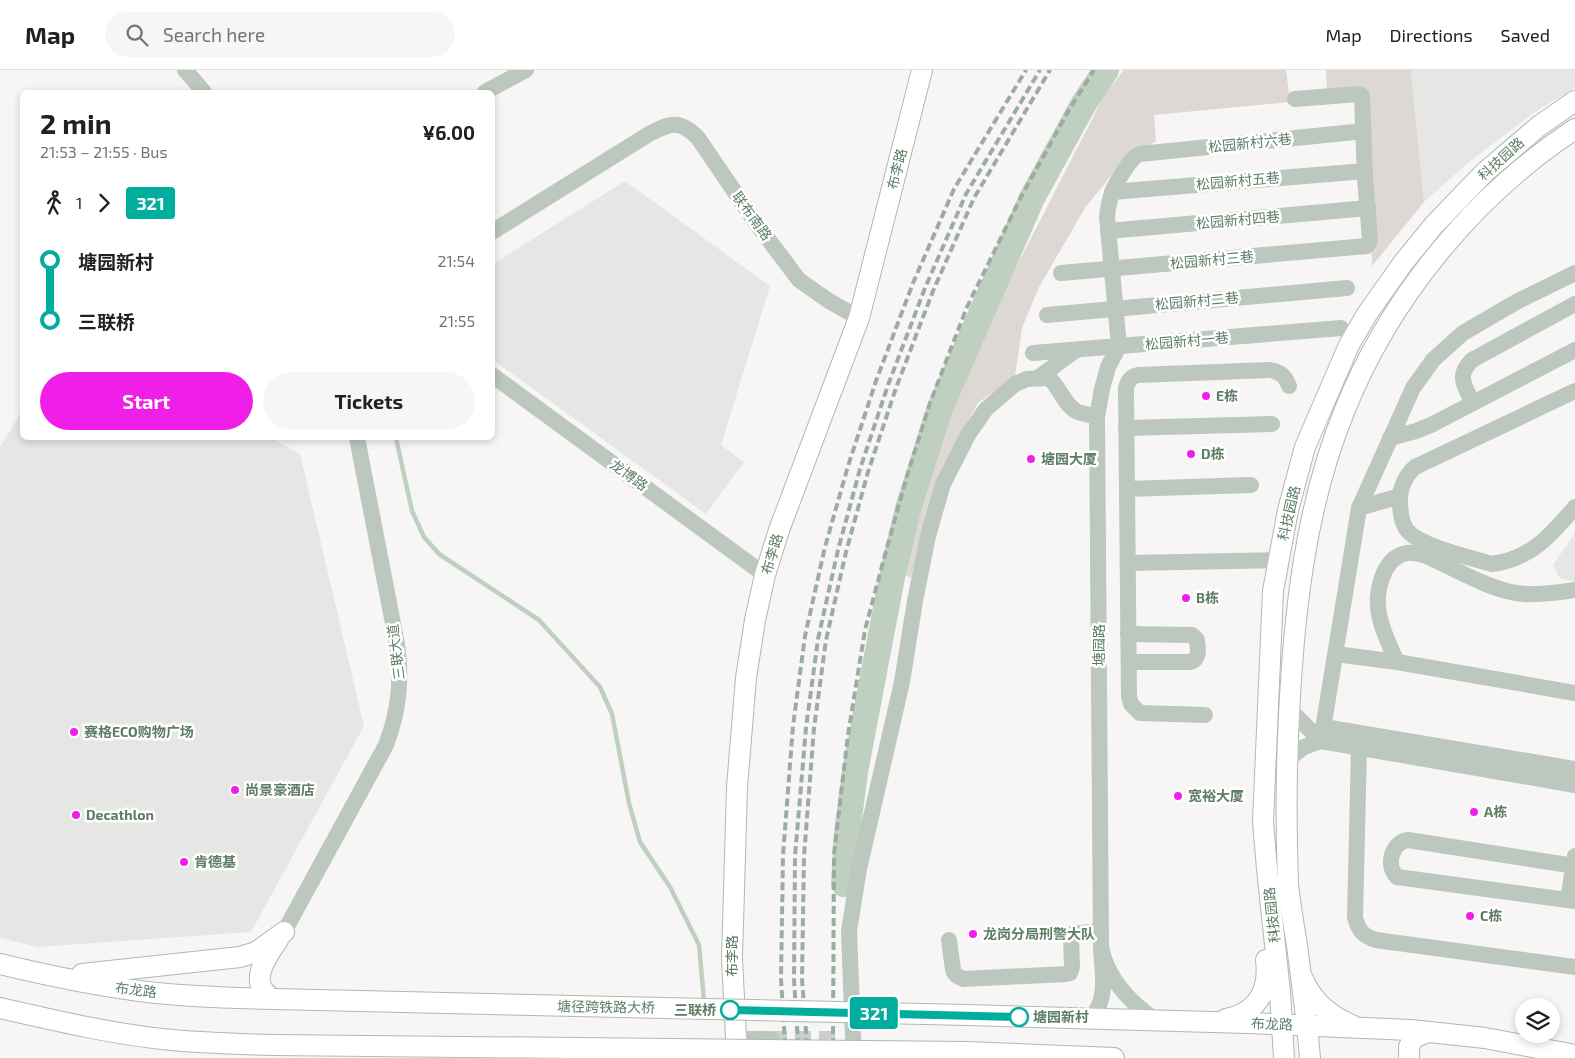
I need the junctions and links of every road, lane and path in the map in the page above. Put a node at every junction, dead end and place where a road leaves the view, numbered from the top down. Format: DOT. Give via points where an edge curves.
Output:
graph roads {
  1 [pos="185,70"];
  2 [pos="526,70"];
  3 [pos="922,70"];
  4 [pos="202,90"];
  5 [pos="489,90"];
  6 [pos="1295,100"];
  7 [pos="1575,101"];
  8 [pos="1575,130"];
  9 [pos="1364,132"];
  10 [pos="1365,171"];
  11 [pos="1112,192"];
  12 [pos="1368,208"];
  13 [pos="495,230"];
  14 [pos="1108,231"];
  15 [pos="1112,268"];
  16 [pos="1060,273"];
  17 [pos="1575,273"];
  18 [pos="1347,288"];
  19 [pos="1575,304"];
  20 [pos="1116,308"];
  21 [pos="1047,315"];
  22 [pos="859,318"];
  23 [pos="1342,328"];
  24 [pos="1119,346"];
  25 [pos="1076,350"];
  26 [pos="1575,350"];
  27 [pos="1033,353"];
  28 [pos="495,377"];
  29 [pos="1039,377"];
  30 [pos="1289,386"];
  31 [pos="1575,391"];
  32 [pos="1473,403"];
  33 [pos="1097,417"];
  34 [pos="1272,424"];
  35 [pos="1126,428"];
  36 [pos="1390,438"];
  37 [pos="357,440"];
  38 [pos="1251,485"];
  39 [pos="1127,489"];
  40 [pos="1400,496"];
  41 [pos="1575,507"];
  42 [pos="1359,508"];
  43 [pos="1279,560"];
  44 [pos="1128,563"];
  45 [pos="766,575"];
  46 [pos="1575,590"];
  47 [pos="1128,634"];
  48 [pos="1336,654"];
  49 [pos="1129,662"];
  50 [pos="1397,662"];
  51 [pos="1575,694"];
  52 [pos="1289,709"];
  53 [pos="1205,715"];
  54 [pos="1322,734"];
  55 [pos="1359,748"];
  56 [pos="1287,760"];
  57 [pos="1574,772"];
  58 [pos="1263,822"];
  59 [pos="1574,862"];
  60 [pos="1571,901"];
  61 [pos="284,932"];
  62 [pos="1101,939"];
  63 [pos="949,940"];
  64 [pos="0,964"];
  65 [pos="1575,967"];
  66 [pos="1300,971"];
  67 [pos="46,975"];
  68 [pos="274,1000"];
  69 [pos="0,1008"];
  70 [pos="967,1015"];
  71 [pos="1091,1018"];
  72 [pos="1156,1020"];
  73 [pos="1213,1022"];
  74 [pos="1281,1024"];
  75 [pos="1307,1025"];
  76 [pos="1359,1027"];
  77 [pos="1428,1032"];
  78 [pos="162,1039"];
  79 [pos="771,1039"];
  80 [pos="736,1048"];
  81 [pos="1575,1055"];
  82 [pos="221,1058"];
  83 [pos="564,1058"];
  84 [pos="857,1058"];
  85 [pos="1114,1058"];
  86 [pos="1284,1058"];
  87 [pos="1310,1058"];
  88 [pos="1409,1058"];
  1 -- 4 [label="street"];
  2 -- 5 [label="street"];
  3 -- 22 [label="main road, 布李路"];
  6 -- 9 [label="street" via="1358,94 1363,101"];
  7 -- 43 [label="main road, 科技园路" via="1522,140 1468,190 1418,243 1367,314 1340,362 1305,447"];
  8 -- 52 [label="main road, 科技园路" via="1518,173 1445,245 1423,271 1362,370 1323,475 1307,541"];
  9 -- 10 [label="street"];
  9 -- 11 [label="street, 松园新村六巷" via="1136,156"];
  10 -- 11 [label="street, 松园新村五巷"];
  10 -- 12 [label="street"];
  11 -- 14 [label="street"];
  12 -- 14 [label="street, 松园新村四巷"];
  12 -- 15 [label="street, 松园新村三巷" via="1370,240 1363,247"];
  13 -- 22 [label="street, 联布南路" via="649,134 674,124 688,128 698,138 799,280"];
  14 -- 15 [label="street"];
  15 -- 16 [label="street, 松园新村三巷"];
  15 -- 20 [label="street"];
  17 -- 36 [label="street" via="1463,332 1422,373"];
  18 -- 20 [label="street, 松园新村二巷"];
  19 -- 32 [label="street" via="1465,366 1462,375"];
  20 -- 21 [label="street, 松园新村二巷"];
  20 -- 24 [label="street"];
  22 -- 45 [label="main road, 布李路" via="795,484"];
  23 -- 24 [label="street, 松园新村一巷"];
  24 -- 25 [label="street, 松园新村一巷"];
  24 -- 33 [label="street, 塘园路" via="1108,368"];
  25 -- 27 [label="street, 松园新村一巷"];
  25 -- 29 [label="street"];
  26 -- 32 [label="street"];
  28 -- 45 [label="street, 龙博路"];
  29 -- 33 [label="street" via="1049,378 1056,384 1066,402 1076,411"];
  29 -- 84 [label="street" via="1015,384 986,409 968,435 943,484 928,536 902,682 859,869 849,930 845,1038"];
  30 -- 35 [label="street" via="1279,372 1270,370 1132,376 1126,388"];
  31 -- 40 [label="street" via="1415,467 1409,472"];
  32 -- 36 [label="street" via="1431,425"];
  33 -- 62 [label="street, 塘园路"];
  34 -- 35 [label="street"];
  35 -- 39 [label="street"];
  36 -- 42 [label="street"];
  37 -- 61 [label="street, 三联大道" via="397,644 400,695 386,745"];
  38 -- 39 [label="street"];
  39 -- 44 [label="street"];
  40 -- 41 [label="street" via="1403,522 1407,530 1419,539 1492,564 1523,556 1538,546"];
  40 -- 42 [label="street"];
  42 -- 48 [label="street"];
  43 -- 44 [label="street"];
  43 -- 58 [label="main road, 科技园路" via="1273,591"];
  44 -- 47 [label="street"];
  45 -- 80 [label="main road, 布李路" via="746,678 737,787 732,958"];
  46 -- 50 [label="street" via="1516,593 1426,556 1406,553 1392,561 1385,570 1379,598 1384,635"];
  47 -- 49 [label="street"];
  47 -- 49 [label="street" via="1192,635 1197,640 1198,657 1191,662"];
  48 -- 50 [label="street"];
  48 -- 54 [label="street"];
  49 -- 53 [label="street" via="1129,697 1140,713"];
  50 -- 51 [label="street"];
  52 -- 54 [label="street"];
  52 -- 56 [label="main road, 科技园路"];
  54 -- 55 [label="street"];
  54 -- 56 [label="street"];
  54 -- 57 [label="street"];
  55 -- 57 [label="street"];
  55 -- 65 [label="street" via="1355,918 1362,934 1376,940"];
  56 -- 66 [label="main road, 科技园路" via="1289,888"];
  58 -- 73 [label="main road" via="1256,856 1268,974 1261,996 1244,1013"];
  58 -- 74 [label="main road, 科技园路"];
  59 -- 60 [label="street"];
  59 -- 60 [label="street" via="1408,840 1393,849 1391,867 1397,876"];
  61 -- 67 [label="main road" via="256,952 240,957 100,973"];
  61 -- 68 [label="main road" via="261,968 261,985"];
  62 -- 63 [label="street" via="1072,934 1070,973 964,979 955,975 953,970"];
  62 -- 71 [label="street, 塘园路" via="1102,1000"];
  62 -- 72 [label="street, 塘园路" via="1103,959 1121,989 1142,1011"];
  64 -- 67 [label="main road, 布龙路"];
  66 -- 75 [label="main road, 科技园路"];
  66 -- 76 [label="main road" via="1322,1006 1333,1016"];
  67 -- 68 [label="main road, 布龙路" via="183,996"];
  68 -- 70 [label="main road, 塘径跨铁路大桥, bridge"];
  69 -- 78 [label="main road"];
  70 -- 71 [label="main road, 布龙路"];
  71 -- 72 [label="main road, 布龙路"];
  72 -- 73 [label="main road, 布龙路"];
  73 -- 74 [label="main road, 布龙路"];
  74 -- 75 [label="main road, 布龙路"];
  74 -- 86 [label="main road, 科技园路"];
  75 -- 76 [label="main road, 布龙路"];
  75 -- 87 [label="main road, 科技园路"];
  76 -- 77 [label="main road, 布龙路"];
  77 -- 81 [label="main road, 布龙路" via="1485,1038"];
  77 -- 88 [label="main road" via="1413,1038 1408,1047"];
  78 -- 82 [label="main road"];
  78 -- 85 [label="main road, bridge" via="273,1045 966,1052"];
  79 -- 80 [label="street"];
  80 -- 83 [label="main road" via="610,1047"];
}
